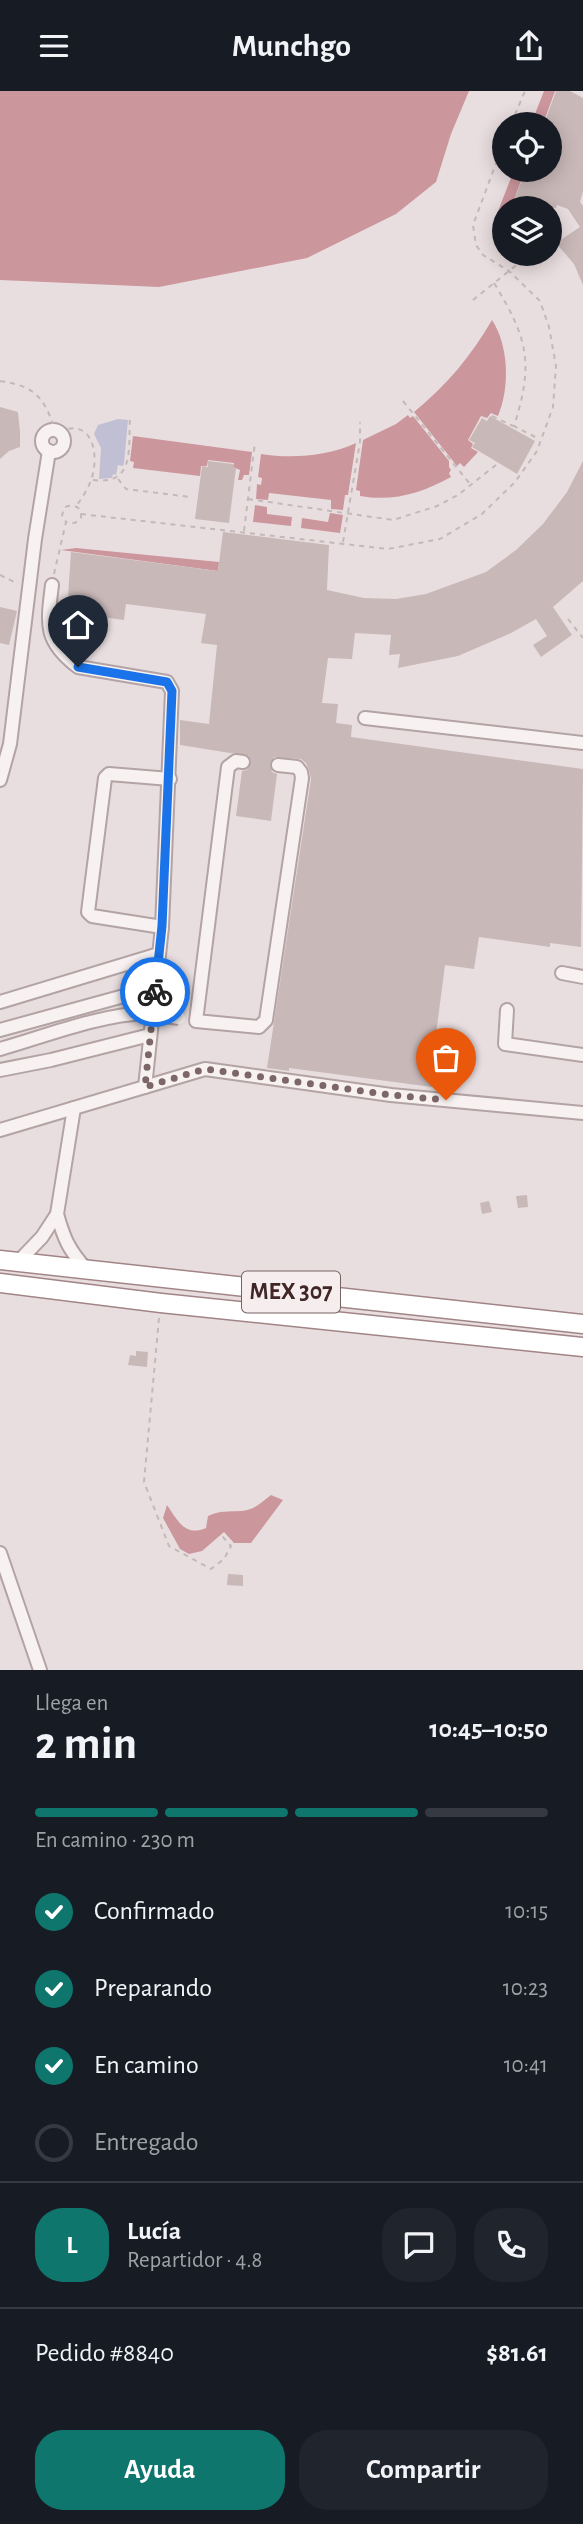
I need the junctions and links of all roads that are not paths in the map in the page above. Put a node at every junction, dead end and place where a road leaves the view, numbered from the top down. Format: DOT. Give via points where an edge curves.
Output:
graph roads {
  1 [pos="57,431"];
  2 [pos="52,585"];
  3 [pos="365,718"];
  4 [pos="583,743"];
  5 [pos="243,762"];
  6 [pos="278,765"];
  7 [pos="170,779"];
  8 [pos="0,780"];
  9 [pos="162,926"];
  10 [pos="159,954"];
  11 [pos="562,973"];
  12 [pos="202,977"];
  13 [pos="583,977"];
  14 [pos="0,1002"];
  15 [pos="507,1010"];
  16 [pos="196,1021"];
  17 [pos="0,1030"];
  18 [pos="150,1035"];
  19 [pos="0,1049"];
  20 [pos="583,1055"];
  21 [pos="0,1070"];
  22 [pos="145,1087"];
  23 [pos="74,1108"];
  24 [pos="583,1113"];
  25 [pos="0,1130"];
  26 [pos="57,1214"];
  27 [pos="9,1261"];
  28 [pos="86,1269"];
  29 [pos="0,1283"];
  30 [pos="583,1324"];
  31 [pos="583,1347"];
  32 [pos="0,1553"];
  33 [pos="40,1670"];
  1 -- 8 [label="lane" via="42,438 49,451 10,744"];
  2 -- 7 [label="lane" via="51,636 69,660 78,667 170,685"];
  3 -- 4 [label="lane"];
  5 -- 12 [label="lane" via="228,767"];
  6 -- 16 [label="lane" via="297,767 302,778 266,1020 259,1027"];
  7 -- 9 [label="lane"];
  7 -- 9 [label="lane" via="109,774 104,778 88,912"];
  9 -- 10 [label="lane"];
  10 -- 14 [label="lane"];
  10 -- 18 [label="lane"];
  11 -- 13 [label="lane"];
  12 -- 16 [label="lane"];
  12 -- 17 [label="lane, bridge"];
  15 -- 20 [label="lane" via="505,1044"];
  16 -- 19 [label="lane, bridge" via="129,1014"];
  18 -- 21 [label="lane"];
  18 -- 22 [label="lane"];
  22 -- 23 [label="lane"];
  22 -- 24 [label="lane" via="205,1069 391,1095"];
  23 -- 25 [label="lane"];
  23 -- 26 [label="lane"];
  26 -- 27 [label="lane" via="42,1237"];
  26 -- 28 [label="lane" via="64,1240"];
  27 -- 28 [label="highway, MEX 307"];
  28 -- 30 [label="highway, MEX 307"];
  29 -- 31 [label="highway, MEX 307"];
  32 -- 33 [label="lane"];
}
